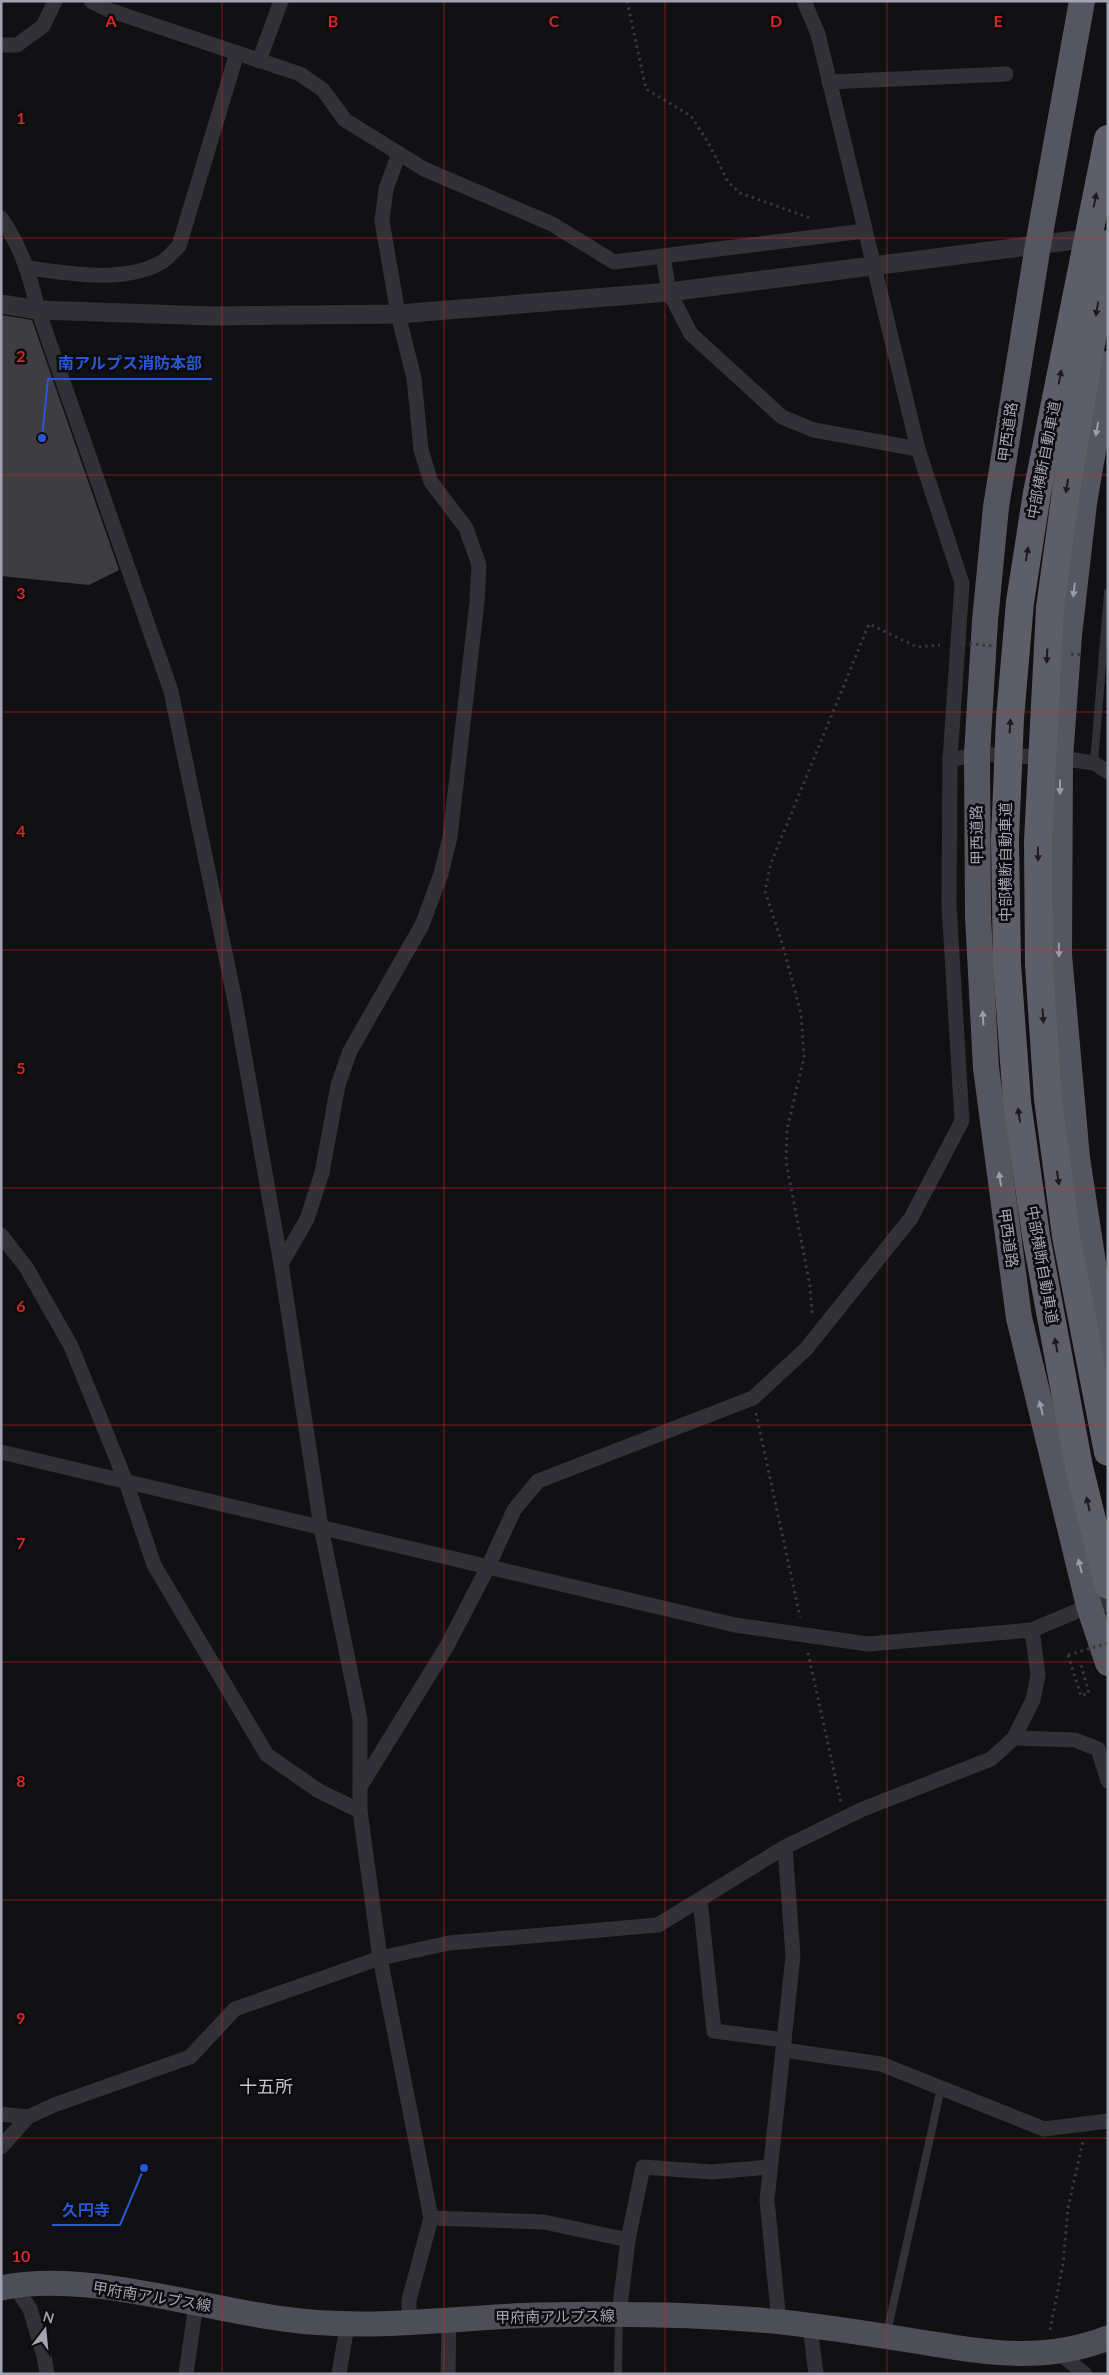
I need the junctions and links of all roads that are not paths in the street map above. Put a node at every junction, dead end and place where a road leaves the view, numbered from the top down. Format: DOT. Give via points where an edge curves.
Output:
graph roads {
  1 [pos="56,1"];
  2 [pos="91,1"];
  3 [pos="281,1"];
  4 [pos="804,1"];
  5 [pos="1082,1"];
  6 [pos="1,45"];
  7 [pos="237,53"];
  8 [pos="259,60"];
  9 [pos="1006,74"];
  10 [pos="829,82"];
  11 [pos="1108,138"];
  12 [pos="399,153"];
  13 [pos="1,218"];
  14 [pos="864,230"];
  15 [pos="1108,235"];
  16 [pos="1108,244"];
  17 [pos="1038,245"];
  18 [pos="664,256"];
  19 [pos="873,265"];
  20 [pos="28,268"];
  21 [pos="668,292"];
  22 [pos="1,304"];
  23 [pos="38,310"];
  24 [pos="398,314"];
  25 [pos="1108,364"];
  26 [pos="918,449"];
  27 [pos="1108,592"];
  28 [pos="977,754"];
  29 [pos="1060,758"];
  30 [pos="950,760"];
  31 [pos="1094,764"];
  32 [pos="1108,772"];
  33 [pos="1,1235"];
  34 [pos="281,1264"];
  35 [pos="1108,1361"];
  36 [pos="1,1452"];
  37 [pos="1108,1452"];
  38 [pos="126,1482"];
  39 [pos="320,1527"];
  40 [pos="488,1567"];
  41 [pos="1108,1585"];
  42 [pos="1099,1605"];
  43 [pos="1032,1630"];
  44 [pos="1108,1663"];
  45 [pos="1014,1738"];
  46 [pos="1108,1781"];
  47 [pos="360,1787"];
  48 [pos="360,1811"];
  49 [pos="785,1848"];
  50 [pos="700,1900"];
  51 [pos="380,1958"];
  52 [pos="784,2045"];
  53 [pos="942,2088"];
  54 [pos="1,2114"];
  55 [pos="28,2117"];
  56 [pos="1108,2121"];
  57 [pos="1,2147"];
  58 [pos="769,2167"];
  59 [pos="431,2218"];
  60 [pos="628,2240"];
  61 [pos="5,2283"];
  62 [pos="196,2304"];
  63 [pos="619,2315"];
  64 [pos="449,2320"];
  65 [pos="779,2322"];
  66 [pos="409,2323"];
  67 [pos="347,2326"];
  68 [pos="810,2326"];
  69 [pos="886,2337"];
  70 [pos="1108,2338"];
  71 [pos="1052,2353"];
  72 [pos="47,2374"];
  73 [pos="186,2374"];
  74 [pos="339,2374"];
  75 [pos="448,2374"];
  76 [pos="618,2374"];
  77 [pos="816,2374"];
  78 [pos="1085,2374"];
  1 -- 6 [label="street" via="43,26 17,45"];
  2 -- 7 [label="street"];
  3 -- 8 [label="street"];
  4 -- 10 [label="street" via="818,34"];
  5 -- 17 [label="highway, 甲西道路"];
  7 -- 8 [label="street"];
  7 -- 20 [label="street" via="179,246 161,262 132,272 92,276"];
  8 -- 12 [label="street" via="300,74 323,90 345,120"];
  9 -- 10 [label="street"];
  10 -- 14 [label="street"];
  41 -- 11 [label="highway, 中部横断自動車道, one-way, bridge" via="1079,1468 1036,1236 1017,1102 1006,964 1005,839 1010,718 1020,602 1037,493"];
  12 -- 18 [label="street" via="424,169 552,224 614,262"];
  12 -- 24 [label="street" via="386,189 382,222"];
  13 -- 20 [label="street"];
  14 -- 18 [label="street"];
  14 -- 19 [label="street"];
  15 -- 17 [label="street"];
  16 -- 37 [label="highway, 中部横断自動車道, one-way, bridge" via="1066,491 1050,608 1038,841 1039,965 1048,1099 1066,1236"];
  17 -- 19 [label="street"];
  17 -- 28 [label="highway, 甲西道路" via="996,507"];
  18 -- 21 [label="street"];
  19 -- 21 [label="street"];
  19 -- 26 [label="street"];
  20 -- 23 [label="street"];
  21 -- 24 [label="street"];
  21 -- 26 [label="street" via="691,334 782,417 814,430"];
  22 -- 23 [label="street"];
  23 -- 24 [label="street" via="214,316"];
  23 -- 34 [label="street" via="171,691 234,996"];
  24 -- 34 [label="street" via="414,378 423,458 431,482 466,528 479,565 450,837 441,874 422,925 350,1051 338,1085 322,1173 308,1219"];
  25 -- 29 [label="highway, one-way" via="1084,503 1069,635"];
  26 -- 30 [label="street" via="962,583"];
  27 -- 31 [label="lane"];
  28 -- 29 [label="street"];
  28 -- 30 [label="street"];
  42 -- 28 [label="highway, 甲西道路, one-way" via="1019,1318 986,1068 978,916"];
  29 -- 31 [label="street"];
  29 -- 35 [label="highway, one-way" via="1059,955 1077,1158"];
  30 -- 40 [label="street" via="949,904 962,1121 911,1218 814,1339 752,1398 538,1481 514,1510"];
  31 -- 32 [label="street"];
  33 -- 38 [label="street" via="26,1267 71,1346"];
  34 -- 39 [label="street"];
  36 -- 38 [label="street"];
  38 -- 39 [label="street"];
  38 -- 48 [label="street" via="154,1565 267,1755 319,1791"];
  39 -- 40 [label="street"];
  39 -- 47 [label="street" via="360,1719"];
  40 -- 43 [label="street" via="735,1625 868,1644"];
  40 -- 47 [label="street" via="447,1646"];
  42 -- 43 [label="street"];
  42 -- 44 [label="highway, 甲西道路"];
  43 -- 45 [label="street" via="1038,1675 1033,1700"];
  45 -- 46 [label="street" via="1075,1740 1098,1749"];
  45 -- 49 [label="street" via="991,1759 863,1809"];
  47 -- 48 [label="street"];
  48 -- 51 [label="street"];
  49 -- 50 [label="street"];
  49 -- 52 [label="street" via="793,1956"];
  50 -- 51 [label="street" via="658,1925 450,1943"];
  50 -- 52 [label="street" via="714,2031"];
  51 -- 55 [label="street" via="235,2008 190,2057 54,2104"];
  51 -- 59 [label="street"];
  52 -- 53 [label="street" via="881,2064"];
  52 -- 58 [label="street"];
  53 -- 56 [label="street" via="1044,2129"];
  53 -- 69 [label="lane"];
  54 -- 55 [label="street"];
  55 -- 57 [label="street"];
  58 -- 60 [label="street" via="712,2172 643,2167"];
  58 -- 65 [label="street" via="767,2200"];
  59 -- 60 [label="street" via="544,2222"];
  59 -- 66 [label="street" via="409,2300"];
  60 -- 63 [label="street"];
  61 -- 62 [label="main road, 甲府南アルプス線" via="110,2288"];
  61 -- 72 [label="street" via="30,2309"];
  62 -- 67 [label="main road, 甲府南アルプス線"];
  62 -- 73 [label="street"];
  63 -- 64 [label="main road, 甲府南アルプス線"];
  63 -- 65 [label="main road, 甲府南アルプス線"];
  63 -- 76 [label="lane"];
  64 -- 66 [label="main road, 甲府南アルプス線"];
  64 -- 75 [label="street"];
  65 -- 68 [label="main road, 甲府南アルプス線"];
  66 -- 67 [label="main road, 甲府南アルプス線"];
  67 -- 74 [label="street"];
  68 -- 69 [label="main road, 甲府南アルプス線"];
  68 -- 77 [label="street"];
  69 -- 71 [label="main road, 甲府南アルプス線" via="996,2354"];
  70 -- 71 [label="main road, 甲府南アルプス線"];
  71 -- 78 [label="street"];
}
